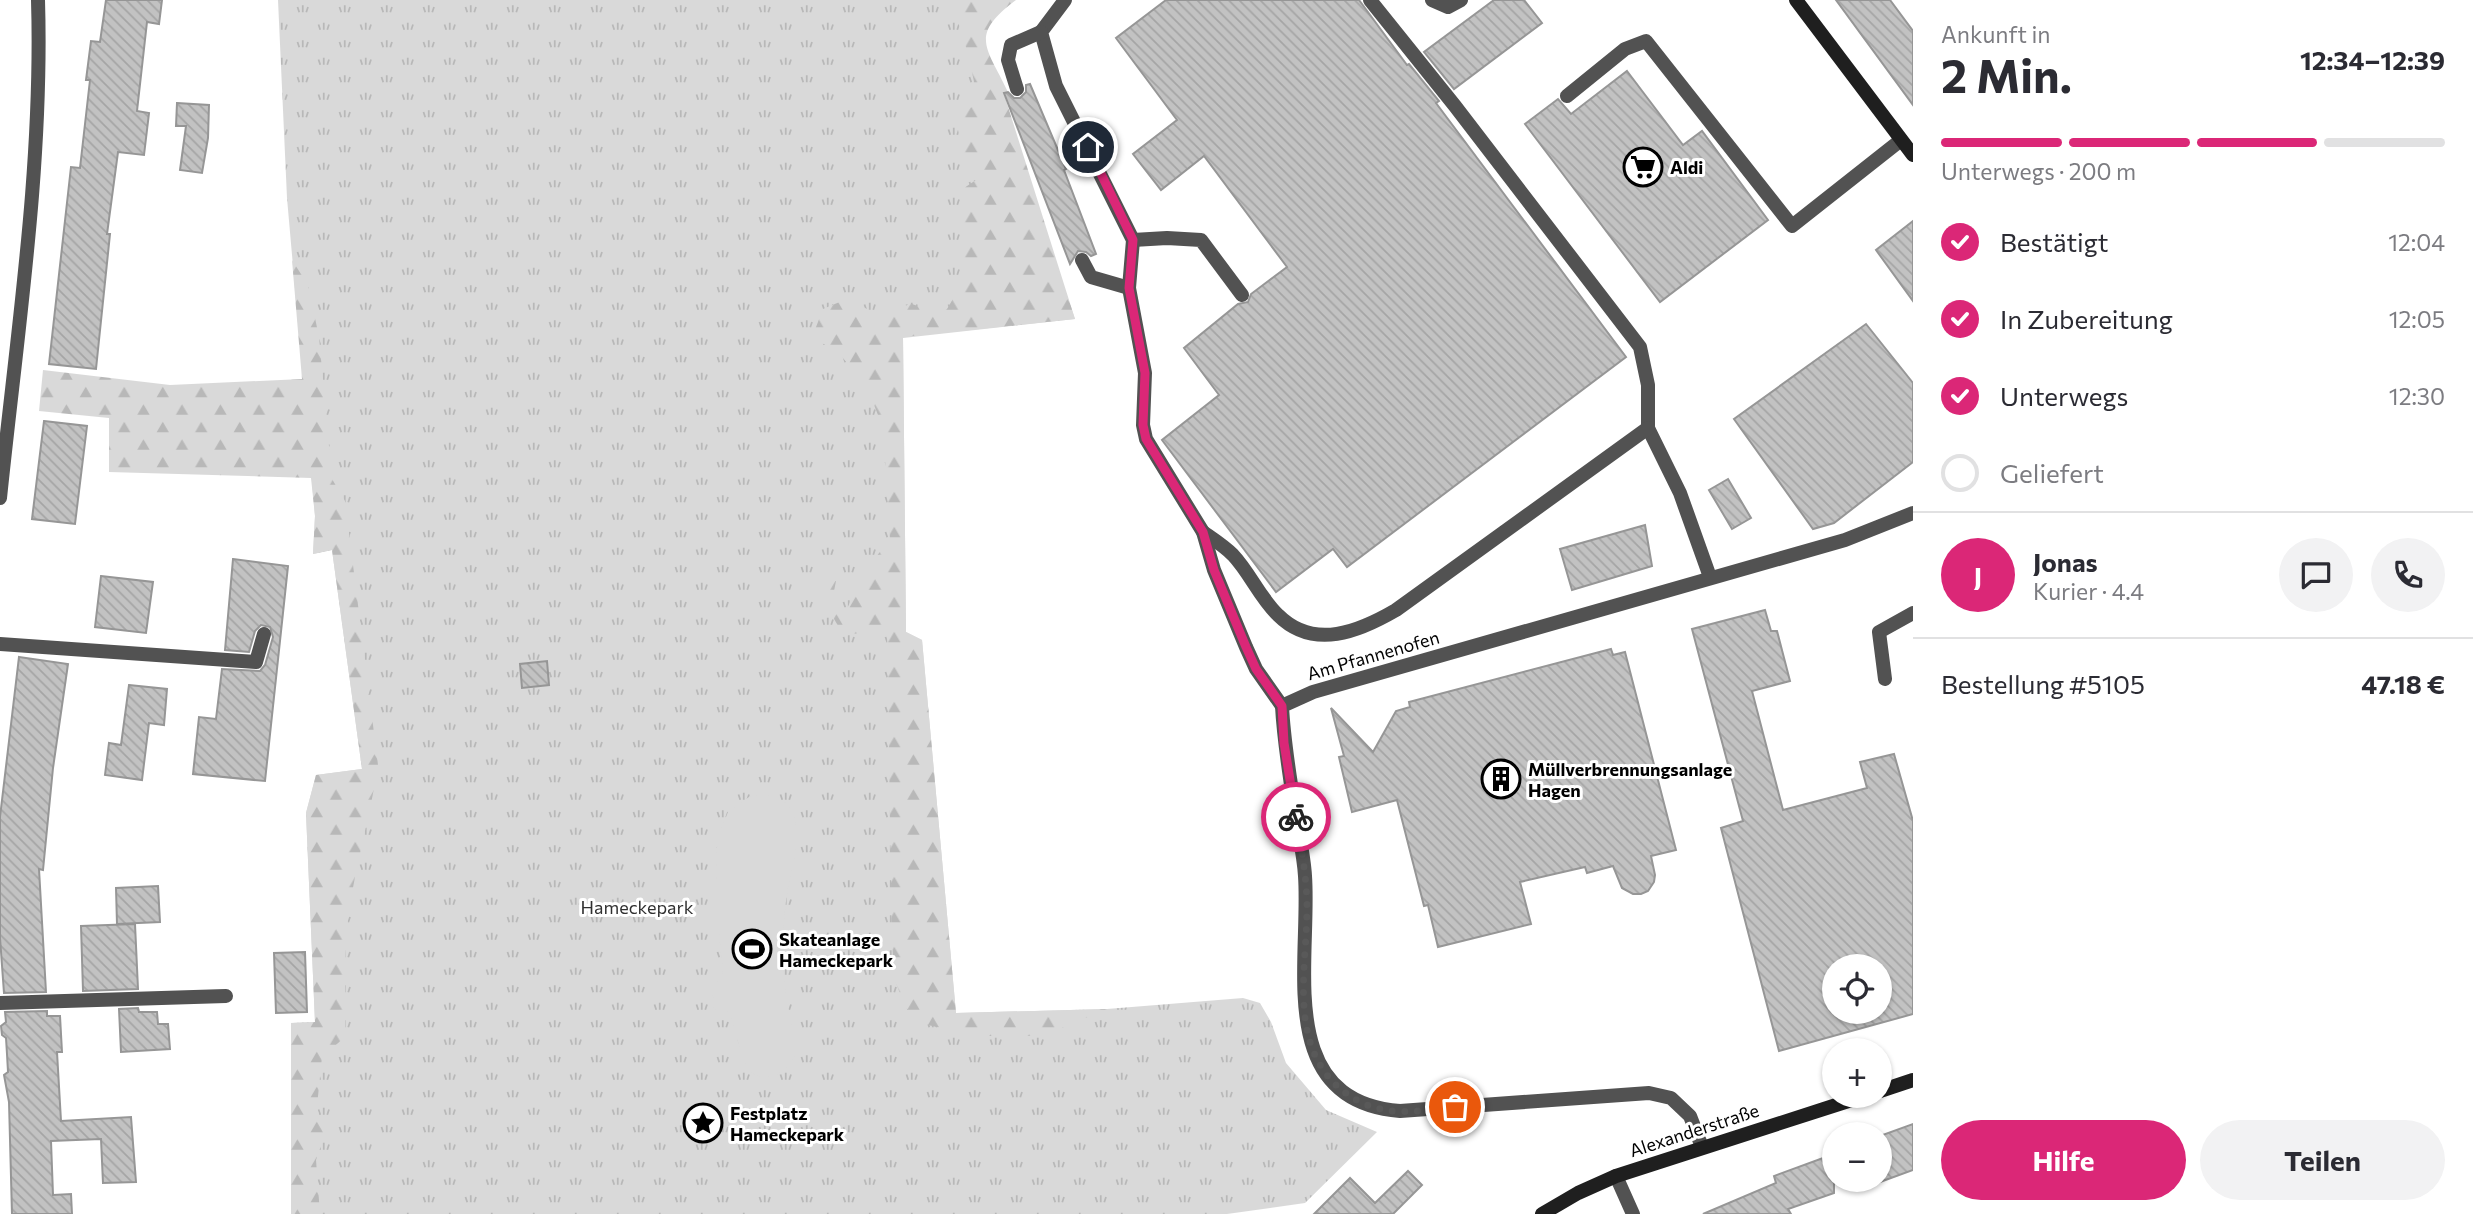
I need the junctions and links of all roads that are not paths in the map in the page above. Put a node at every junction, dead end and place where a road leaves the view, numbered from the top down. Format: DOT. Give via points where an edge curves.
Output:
graph roads {
  1 [pos="38,0"];
  2 [pos="1065,0"];
  3 [pos="1370,0"];
  4 [pos="1432,0"];
  5 [pos="1461,0"];
  6 [pos="1796,0"];
  7 [pos="1041,32"];
  8 [pos="1017,89"];
  9 [pos="1567,96"];
  10 [pos="1901,140"];
  11 [pos="1913,155"];
  12 [pos="1133,240"];
  13 [pos="1082,260"];
  14 [pos="1129,288"];
  15 [pos="1242,295"];
  16 [pos="1648,428"];
  17 [pos="0,498"];
  18 [pos="1913,513"];
  19 [pos="1203,532"];
  20 [pos="1710,577"];
  21 [pos="1913,613"];
  22 [pos="264,634"];
  23 [pos="0,644"];
  24 [pos="1885,679"];
  25 [pos="1282,706"];
  26 [pos="226,996"];
  27 [pos="0,1003"];
  28 [pos="1913,1080"];
  29 [pos="1892,1087"];
  30 [pos="1826,1108"];
  31 [pos="1702,1147"];
  32 [pos="1616,1176"];
  33 [pos="1542,1214"];
  34 [pos="1633,1214"];
  1 -- 17 [label="street" via="40,68 32,186"];
  2 -- 7 [label="street"];
  3 -- 16 [label="street" via="1640,347 1648,385"];
  4 -- 5 [label="street" via="1448,7"];
  6 -- 10 [label="main road"];
  7 -- 8 [label="street" via="1011,45 1008,60"];
  7 -- 12 [label="street" via="1056,86"];
  9 -- 10 [label="street" via="1625,49 1646,41 1792,226"];
  10 -- 11 [label="main road"];
  12 -- 14 [label="street"];
  12 -- 15 [label="street" via="1201,240"];
  13 -- 14 [label="street" via="1091,277"];
  14 -- 19 [label="street" via="1145,373 1146,439"];
  16 -- 19 [label="street" via="1396,610 1348,633 1311,634 1278,616 1233,555"];
  16 -- 20 [label="street" via="1680,493"];
  18 -- 20 [label="street, Am Pfannenofen" via="1845,540"];
  19 -- 25 [label="street" via="1251,658"];
  20 -- 25 [label="street, Am Pfannenofen" via="1313,692"];
  21 -- 24 [label="street" via="1879,632"];
  22 -- 23 [label="street" via="256,662"];
  25 -- 31 [label="street" via="1305,872 1303,991 1307,1027 1316,1059 1328,1076 1356,1100 1400,1111 1649,1093 1671,1098 1690,1115"];
  26 -- 27 [label="street"];
  28 -- 29 [label="main road"];
  30 -- 31 [label="main road, Alexanderstraße"];
  31 -- 32 [label="main road, Alexanderstraße"];
  32 -- 33 [label="main road, Alexanderstraße"];
  32 -- 34 [label="street"];
}
